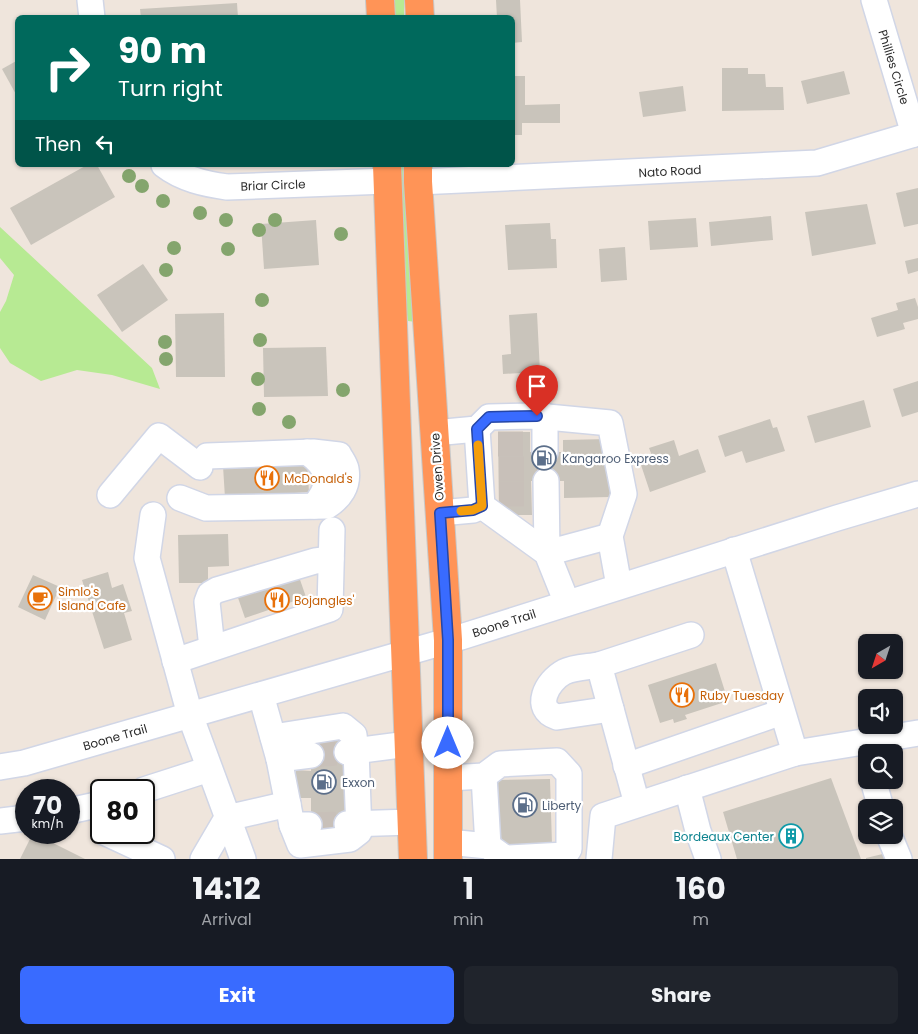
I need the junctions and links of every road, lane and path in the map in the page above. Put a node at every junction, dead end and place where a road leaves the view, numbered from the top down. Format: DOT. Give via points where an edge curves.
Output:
graph roads {
  1 [pos="90,0"];
  2 [pos="380,0"];
  3 [pos="419,0"];
  4 [pos="874,0"];
  5 [pos="92,15"];
  6 [pos="381,15"];
  7 [pos="420,15"];
  8 [pos="916,133"];
  9 [pos="168,167"];
  10 [pos="387,173"];
  11 [pos="418,173"];
  12 [pos="544,416"];
  13 [pos="434,433"];
  14 [pos="540,447"];
  15 [pos="487,452"];
  16 [pos="541,490"];
  17 [pos="918,494"];
  18 [pos="110,495"];
  19 [pos="180,498"];
  20 [pos="487,498"];
  21 [pos="440,513"];
  22 [pos="153,515"];
  23 [pos="332,530"];
  24 [pos="610,536"];
  25 [pos="734,550"];
  26 [pos="547,553"];
  27 [pos="331,558"];
  28 [pos="619,586"];
  29 [pos="567,603"];
  30 [pos="691,635"];
  31 [pos="448,640"];
  32 [pos="212,648"];
  33 [pos="406,654"];
  34 [pos="175,661"];
  35 [pos="600,665"];
  36 [pos="262,695"];
  37 [pos="611,709"];
  38 [pos="782,712"];
  39 [pos="190,715"];
  40 [pos="918,733"];
  41 [pos="408,744"];
  42 [pos="876,744"];
  43 [pos="276,748"];
  44 [pos="858,748"];
  45 [pos="351,751"];
  46 [pos="795,753"];
  47 [pos="311,755"];
  48 [pos="626,766"];
  49 [pos="0,767"];
  50 [pos="209,769"];
  51 [pos="484,776"];
  52 [pos="448,778"];
  53 [pos="155,786"];
  54 [pos="687,788"];
  55 [pos="637,804"];
  56 [pos="227,818"];
  57 [pos="297,818"];
  58 [pos="15,819"];
  59 [pos="0,821"];
  60 [pos="412,822"];
  61 [pos="353,824"];
  62 [pos="130,844"];
  63 [pos="893,844"];
  64 [pos="448,851"];
  65 [pos="500,854"];
  66 [pos="162,859"];
  67 [pos="203,859"];
  68 [pos="243,859"];
  69 [pos="413,859"];
  70 [pos="599,859"];
  71 [pos="708,859"];
  72 [pos="899,859"];
  1 -- 5 [label="street"];
  2 -- 6 [label="highway"];
  3 -- 7 [label="highway"];
  4 -- 8 [label="street, Phillies Circle"];
  8 -- 11 [label="street, Nato Road" via="817,163"];
  9 -- 10 [label="street, Briar Circle" via="208,185 227,187"];
  10 -- 33 [label="highway"];
  11 -- 13 [label="highway, Owen Drive"];
  12 -- 14 [label="street"];
  12 -- 15 [label="street" via="489,417"];
  12 -- 24 [label="street" via="610,423 624,494"];
  13 -- 15 [label="street"];
  13 -- 21 [label="highway, Owen Drive"];
  15 -- 20 [label="street"];
  16 -- 26 [label="street"];
  17 -- 25 [label="street, Boone Trail"];
  18 -- 19 [label="street" via="159,436 203,462 306,452 339,455 346,469 345,488 327,506 206,508"];
  20 -- 21 [label="street" via="473,510"];
  20 -- 26 [label="street"];
  21 -- 31 [label="highway, Owen Drive"];
  22 -- 34 [label="street" via="147,558"];
  23 -- 27 [label="street"];
  24 -- 26 [label="street"];
  24 -- 28 [label="street"];
  25 -- 28 [label="street, Boone Trail"];
  25 -- 38 [label="street"];
  26 -- 29 [label="street"];
  27 -- 32 [label="street" via="330,609"];
  27 -- 32 [label="street" via="210,594 207,602"];
  28 -- 29 [label="street, Boone Trail"];
  29 -- 31 [label="street, Boone Trail"];
  30 -- 35 [label="street"];
  31 -- 33 [label="street, Boone Trail"];
  31 -- 52 [label="highway, Owen Drive"];
  32 -- 34 [label="street"];
  33 -- 36 [label="street, Boone Trail"];
  33 -- 41 [label="highway"];
  34 -- 39 [label="street"];
  35 -- 37 [label="street"];
  35 -- 37 [label="street" via="566,671 554,678 548,687 544,707 550,715 557,717"];
  36 -- 39 [label="street, Boone Trail"];
  36 -- 43 [label="street"];
  37 -- 48 [label="street"];
  38 -- 46 [label="street"];
  38 -- 48 [label="street"];
  39 -- 49 [label="street, Boone Trail"];
  39 -- 50 [label="street"];
  40 -- 42 [label="street"];
  41 -- 45 [label="street"];
  41 -- 60 [label="highway"];
  43 -- 45 [label="street" via="343,726 354,735"];
  43 -- 47 [label="street"];
  43 -- 57 [label="street"];
  44 -- 46 [label="street"];
  45 -- 61 [label="street"];
  46 -- 54 [label="street"];
  48 -- 55 [label="street"];
  50 -- 53 [label="street"];
  50 -- 56 [label="street"];
  51 -- 52 [label="street"];
  51 -- 65 [label="street"];
  51 -- 65 [label="street" via="500,764 557,761 569,774 569,849 565,855"];
  52 -- 64 [label="highway, Owen Drive"];
  54 -- 55 [label="street"];
  54 -- 71 [label="street"];
  55 -- 70 [label="street" via="603,816"];
  56 -- 57 [label="street"];
  56 -- 67 [label="street"];
  56 -- 68 [label="street"];
  57 -- 61 [label="street" via="300,845 350,839 359,832"];
  58 -- 59 [label="street"];
  60 -- 61 [label="street"];
  60 -- 69 [label="highway"];
  62 -- 66 [label="street"];
  63 -- 72 [label="street"];
  64 -- 65 [label="street"];
}
